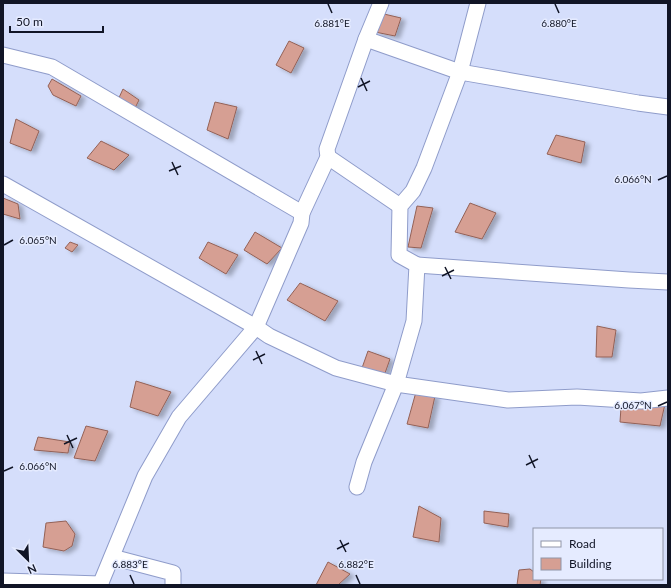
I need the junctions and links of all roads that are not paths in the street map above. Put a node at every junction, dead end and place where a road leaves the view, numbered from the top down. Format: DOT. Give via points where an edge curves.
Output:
graph roads {
  1 [pos="380,3"];
  2 [pos="478,3"];
  3 [pos="366,39"];
  4 [pos="3,55"];
  5 [pos="460,72"];
  6 [pos="668,107"];
  7 [pos="328,157"];
  8 [pos="3,184"];
  9 [pos="400,206"];
  10 [pos="302,213"];
  11 [pos="417,265"];
  12 [pos="668,282"];
  13 [pos="256,327"];
  14 [pos="396,384"];
  15 [pos="668,398"];
  16 [pos="357,487"];
  17 [pos="112,557"];
  18 [pos="3,581"];
  19 [pos="101,584"];
  20 [pos="173,585"];
  1 -- 3 [label="street"];
  2 -- 5 [label="street"];
  3 -- 5 [label="street"];
  3 -- 7 [label="street" via="327,148"];
  4 -- 10 [label="street" via="52,67"];
  5 -- 6 [label="street"];
  5 -- 9 [label="street" via="424,168 413,191"];
  7 -- 9 [label="street"];
  7 -- 10 [label="street"];
  8 -- 13 [label="street"];
  9 -- 11 [label="street" via="399,255"];
  10 -- 13 [label="street" via="301,223"];
  11 -- 12 [label="street"];
  11 -- 14 [label="street" via="414,321"];
  13 -- 14 [label="street" via="269,336 336,368"];
  13 -- 17 [label="street" via="179,417 145,476"];
  14 -- 15 [label="street" via="508,400 577,397 641,400"];
  14 -- 16 [label="street" via="364,462"];
  17 -- 19 [label="street"];
  17 -- 20 [label="street" via="173,573"];
  18 -- 19 [label="street"];
}
